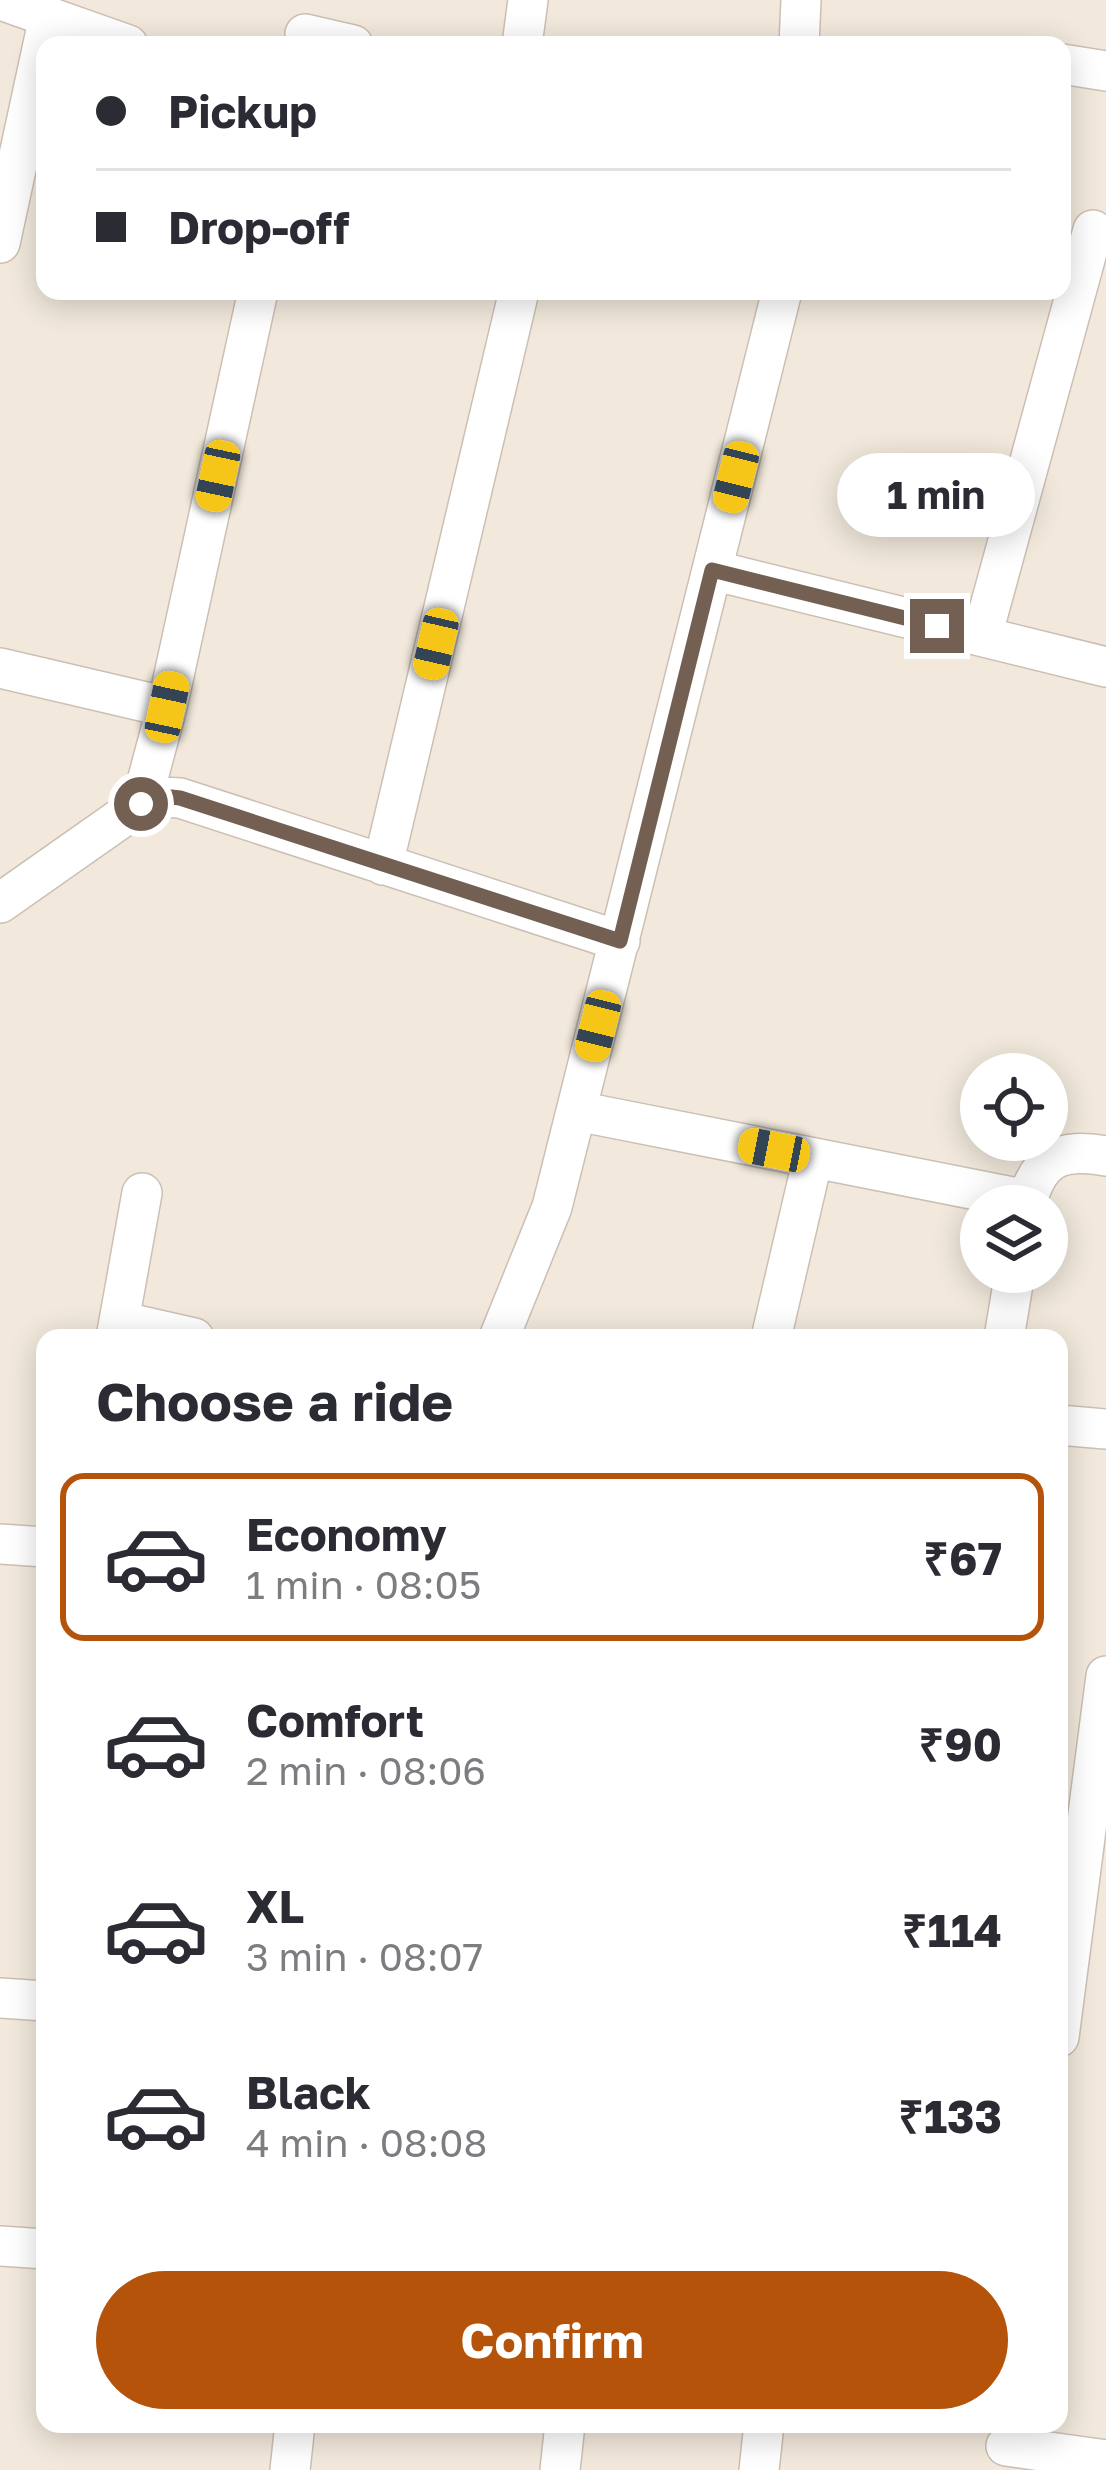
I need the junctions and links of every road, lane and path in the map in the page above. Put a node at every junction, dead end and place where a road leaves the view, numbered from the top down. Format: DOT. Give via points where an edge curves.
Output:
graph roads {
  1 [pos="1,0"];
  2 [pos="527,0"];
  3 [pos="801,0"];
  4 [pos="49,17"];
  5 [pos="45,36"];
  6 [pos="103,36"];
  7 [pos="523,36"];
  8 [pos="800,36"];
  9 [pos="1071,65"];
  10 [pos="1106,71"];
  11 [pos="36,76"];
  12 [pos="1093,230"];
  13 [pos="0,239"];
  14 [pos="256,300"];
  15 [pos="517,300"];
  16 [pos="780,300"];
  17 [pos="712,570"];
  18 [pos="982,636"];
  19 [pos="1106,667"];
  20 [pos="0,668"];
  21 [pos="167,707"];
  22 [pos="141,804"];
  23 [pos="383,865"];
  24 [pos="0,903"];
  25 [pos="620,941"];
  26 [pos="577,1111"];
  27 [pos="1106,1156"];
  28 [pos="813,1158"];
  29 [pos="1035,1185"];
  30 [pos="960,1189"];
  31 [pos="142,1193"];
  32 [pos="1012,1293"];
  33 [pos="117,1329"];
  34 [pos="503,1329"];
  35 [pos="773,1329"];
  36 [pos="1006,1329"];
  37 [pos="1068,1426"];
  38 [pos="1106,1429"];
  39 [pos="0,1544"];
  40 [pos="36,1546"];
  41 [pos="1106,1676"];
  42 [pos="1101,1761"];
  43 [pos="1068,1978"];
  44 [pos="0,1998"];
  45 [pos="36,2000"];
  46 [pos="0,2246"];
  47 [pos="36,2248"];
  48 [pos="294,2433"];
  49 [pos="565,2433"];
  50 [pos="763,2433"];
  51 [pos="1006,2447"];
  52 [pos="1106,2460"];
  53 [pos="290,2470"];
  54 [pos="560,2470"];
  55 [pos="759,2470"];
  1 -- 4 [label="street"];
  2 -- 7 [label="street"];
  3 -- 8 [label="street"];
  4 -- 5 [label="street"];
  4 -- 6 [label="street"];
  9 -- 10 [label="street"];
  11 -- 13 [label="street"];
  12 -- 18 [label="street"];
  14 -- 21 [label="street"];
  15 -- 23 [label="street"];
  16 -- 17 [label="street"];
  17 -- 18 [label="street"];
  17 -- 25 [label="street"];
  18 -- 19 [label="street"];
  20 -- 21 [label="street"];
  21 -- 22 [label="street"];
  22 -- 23 [label="street" via="180,798"];
  22 -- 24 [label="street"];
  23 -- 25 [label="street"];
  25 -- 26 [label="street"];
  26 -- 28 [label="street"];
  26 -- 34 [label="street" via="552,1208"];
  27 -- 29 [label="street" via="1048,1160"];
  28 -- 30 [label="street"];
  28 -- 35 [label="street"];
  31 -- 33 [label="street"];
  32 -- 36 [label="street"];
  37 -- 38 [label="street"];
  39 -- 40 [label="street"];
  41 -- 42 [label="street"];
  42 -- 43 [label="street"];
  44 -- 45 [label="street"];
  46 -- 47 [label="street"];
  48 -- 53 [label="street"];
  49 -- 54 [label="street"];
  50 -- 55 [label="street"];
  51 -- 52 [label="street"];
}
